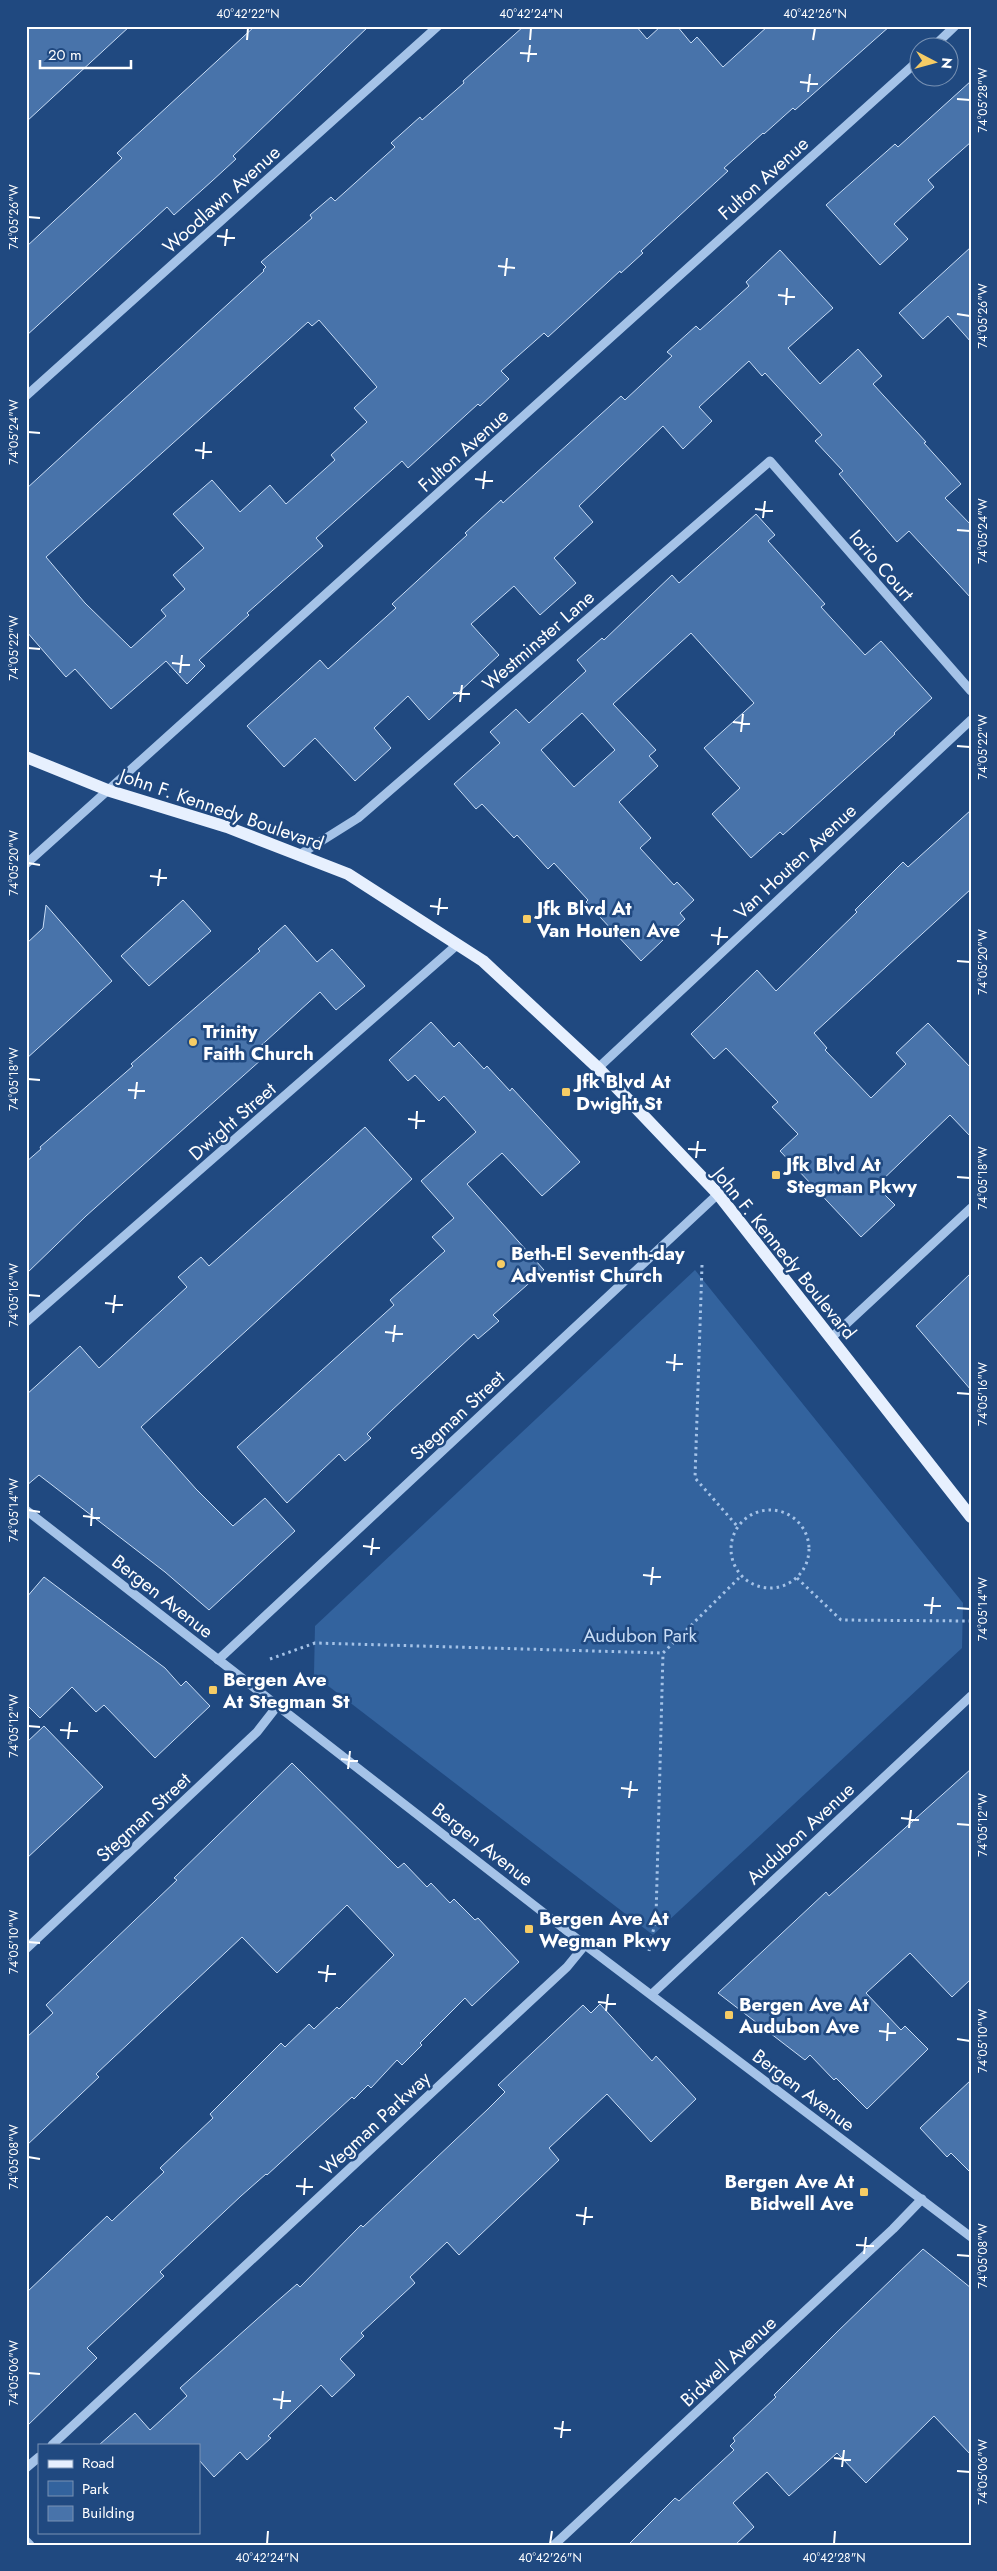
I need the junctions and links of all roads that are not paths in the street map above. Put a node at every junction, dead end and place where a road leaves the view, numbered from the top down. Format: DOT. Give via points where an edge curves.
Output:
graph roads {
  1 [pos="438,26"];
  2 [pos="955,26"];
  3 [pos="942,38"];
  4 [pos="910,68"];
  5 [pos="26,396"];
  6 [pos="770,461"];
  7 [pos="971,691"];
  8 [pos="971,720"];
  9 [pos="26,758"];
  10 [pos="110,790"];
  11 [pos="299,855"];
  12 [pos="26,864"];
  13 [pos="458,944"];
  14 [pos="598,1068"];
  15 [pos="718,1194"];
  16 [pos="971,1208"];
  17 [pos="26,1322"];
  18 [pos="830,1339"];
  19 [pos="26,1510"];
  20 [pos="971,1517"];
  21 [pos="218,1660"];
  22 [pos="971,1696"];
  23 [pos="278,1704"];
  24 [pos="585,1945"];
  25 [pos="26,1949"];
  26 [pos="652,1994"];
  27 [pos="922,2199"];
  28 [pos="971,2237"];
  29 [pos="53,2444"];
  30 [pos="38,2458"];
  31 [pos="26,2468"];
  32 [pos="26,2541"];
  33 [pos="30,2545"];
  34 [pos="554,2545"];
  1 -- 5 [label="street, Woodlawn Avenue"];
  2 -- 3 [label="street"];
  4 -- 10 [label="street, Fulton Avenue"];
  6 -- 7 [label="street, Iorio Court"];
  6 -- 11 [label="street, Westminster Lane" via="358,818"];
  8 -- 14 [label="street, Van Houten Avenue"];
  9 -- 10 [label="main road, John F. Kennedy Boulevard"];
  10 -- 11 [label="main road, John F. Kennedy Boulevard" via="227,826"];
  10 -- 12 [label="street, Fulton Avenue"];
  11 -- 13 [label="main road, John F. Kennedy Boulevard" via="348,874"];
  13 -- 14 [label="main road, John F. Kennedy Boulevard" via="497,974"];
  13 -- 17 [label="street, Dwight Street"];
  14 -- 15 [label="main road, John F. Kennedy Boulevard"];
  15 -- 18 [label="main road, John F. Kennedy Boulevard"];
  15 -- 21 [label="street, Stegman Street"];
  16 -- 18 [label="street"];
  18 -- 20 [label="main road, John F. Kennedy Boulevard"];
  19 -- 21 [label="street, Bergen Avenue"];
  21 -- 23 [label="street, Bergen Avenue"];
  22 -- 26 [label="street, Audubon Avenue"];
  23 -- 24 [label="street, Bergen Avenue"];
  23 -- 25 [label="street, Stegman Street" via="256,1732"];
  24 -- 26 [label="street, Bergen Avenue"];
  24 -- 29 [label="street, Wegman Parkway" via="568,1967"];
  26 -- 27 [label="street, Bergen Avenue"];
  27 -- 28 [label="street, Bergen Avenue"];
  27 -- 34 [label="street, Bidwell Avenue"];
  30 -- 31 [label="street"];
  32 -- 33 [label="street"];
}
